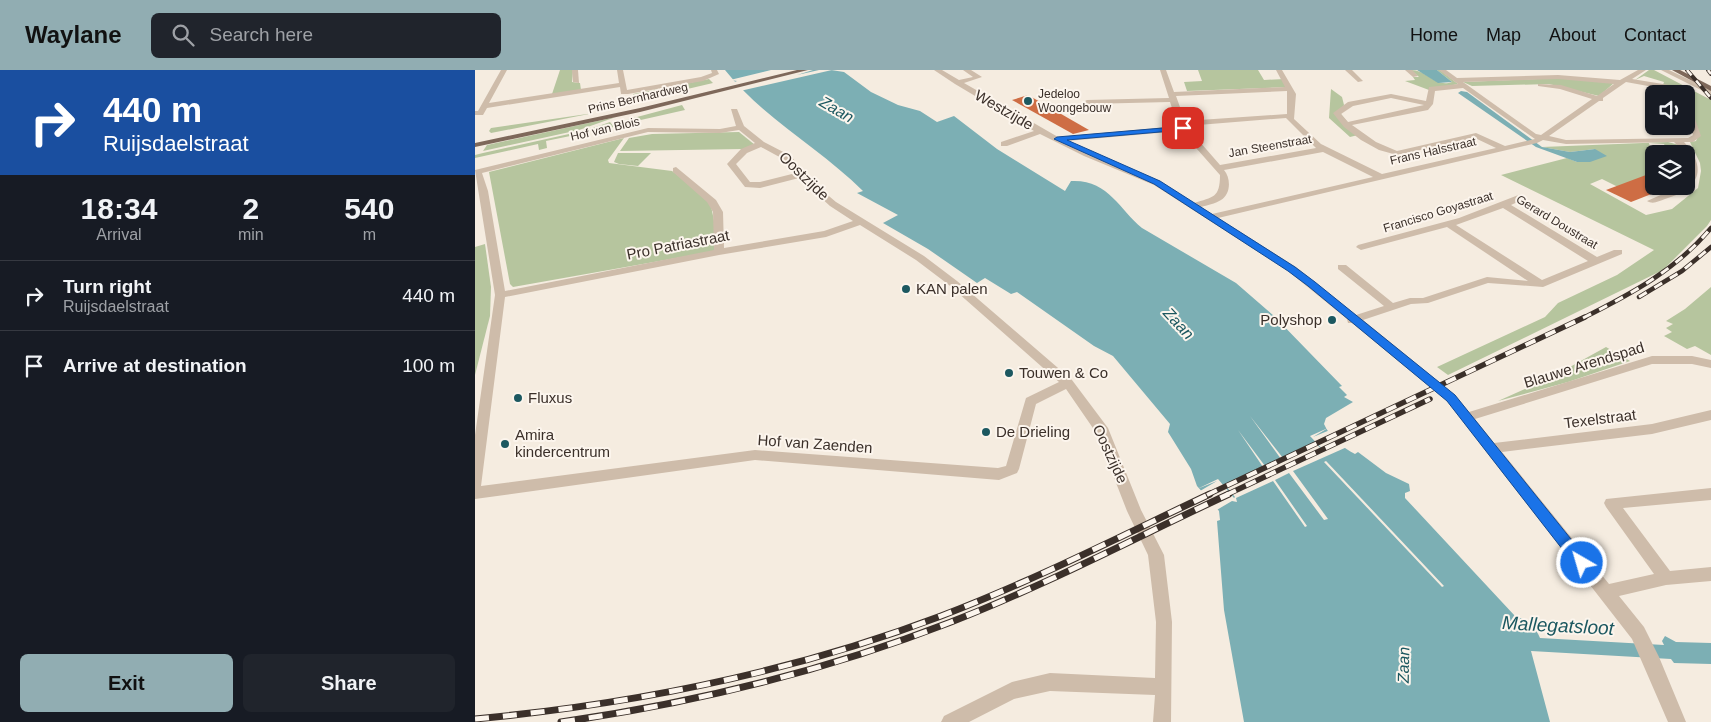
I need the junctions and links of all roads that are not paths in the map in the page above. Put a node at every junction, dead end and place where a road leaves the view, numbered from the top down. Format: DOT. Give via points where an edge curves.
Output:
graph roads {
  1 [pos="504,70"];
  2 [pos="575,70"];
  3 [pos="620,70"];
  4 [pos="793,70"];
  5 [pos="805,70"];
  6 [pos="937,70"];
  7 [pos="967,70"];
  8 [pos="1163,70"];
  9 [pos="1279,70"];
  10 [pos="1348,70"];
  11 [pos="1408,70"];
  12 [pos="1442,70"];
  13 [pos="1643,70"];
  14 [pos="1687,70"];
  15 [pos="1669,71"];
  16 [pos="714,73"];
  17 [pos="1415,76"];
  18 [pos="1455,80"];
  19 [pos="1360,81"];
  20 [pos="1624,81"];
  21 [pos="577,82"];
  22 [pos="1711,82"];
  23 [pos="957,83"];
  24 [pos="622,85"];
  25 [pos="1651,85"];
  26 [pos="1463,86"];
  27 [pos="1290,89"];
  28 [pos="1711,89"];
  29 [pos="716,90"];
  30 [pos="1711,93"];
  31 [pos="1171,97"];
  32 [pos="1711,97"];
  33 [pos="1600,99"];
  34 [pos="1087,102"];
  35 [pos="1429,104"];
  36 [pos="485,106"];
  37 [pos="734,111"];
  38 [pos="477,113"];
  39 [pos="1289,116"];
  40 [pos="1347,124"];
  41 [pos="1182,126"];
  42 [pos="741,127"];
  43 [pos="1695,130"];
  44 [pos="1040,131"];
  45 [pos="475,138"];
  46 [pos="1057,139"];
  47 [pos="1540,140"];
  48 [pos="1676,140"];
  49 [pos="761,144"];
  50 [pos="1004,144"];
  51 [pos="475,145"];
  52 [pos="1503,148"];
  53 [pos="1324,149"];
  54 [pos="1220,168"];
  55 [pos="676,170"];
  56 [pos="801,175"];
  57 [pos="1380,177"];
  58 [pos="1521,197"];
  59 [pos="1651,200"];
  60 [pos="1504,205"];
  61 [pos="1193,206"];
  62 [pos="1210,217"];
  63 [pos="859,222"];
  64 [pos="1447,223"];
  65 [pos="1361,247"];
  66 [pos="719,252"];
  67 [pos="1618,252"];
  68 [pos="1596,261"];
  69 [pos="1342,267"];
  70 [pos="1541,284"];
  71 [pos="501,295"];
  72 [pos="1393,308"];
  73 [pos="1352,320"];
  74 [pos="1711,364"];
  75 [pos="1068,383"];
  76 [pos="1711,415"];
  77 [pos="1468,417"];
  78 [pos="1492,448"];
  79 [pos="475,485"];
  80 [pos="475,493"];
  81 [pos="1711,494"];
  82 [pos="1711,574"];
  83 [pos="1667,578"];
  84 [pos="1605,592"];
  85 [pos="1164,687"];
  86 [pos="950,722"];
  87 [pos="1161,722"];
  88 [pos="1677,722"];
  1 -- 36 [label="street"];
  2 -- 21 [label="street"];
  3 -- 24 [label="street"];
  4 -- 29 [label="main road, Prins Bernhardweg"];
  5 -- 29 [label="main road, Prins Bernhardweg"];
  6 -- 23 [label="street, Westzijde"];
  7 -- 23 [label="street, Westzijde" via="979,77"];
  8 -- 31 [label="street"];
  9 -- 27 [label="street"];
  10 -- 19 [label="street"];
  11 -- 17 [label="street"];
  12 -- 18 [label="street"];
  13 -- 20 [label="street, Frans Halsstraat"];
  14 -- 22 [label="main road"];
  15 -- 28 [label="main road"];
  15 -- 30 [label="street"];
  15 -- 32 [label="street"];
  16 -- 24 [label="street" via="628,92 624,92"];
  18 -- 20 [label="street" via="1558,77"];
  18 -- 26 [label="street"];
  20 -- 25 [label="street"];
  20 -- 33 [label="street, Frans Halsstraat"];
  23 -- 44 [label="street, Westzijde"];
  24 -- 36 [label="street"];
  26 -- 33 [label="street" via="1549,85"];
  26 -- 35 [label="street" via="1432,89"];
  26 -- 47 [label="street"];
  27 -- 31 [label="street"];
  27 -- 39 [label="street"];
  29 -- 45 [label="main road, Prins Bernhardweg"];
  29 -- 51 [label="main road, Prins Bernhardweg"];
  31 -- 34 [label="street"];
  31 -- 41 [label="street"];
  33 -- 47 [label="street, Frans Halsstraat"];
  35 -- 40 [label="street" via="1425,108"];
  35 -- 40 [label="street" via="1391,96 1351,104 1337,113"];
  36 -- 38 [label="street"];
  37 -- 42 [label="street, Oostzijde"];
  39 -- 41 [label="street"];
  39 -- 53 [label="street"];
  40 -- 52 [label="street" via="1388,152 1397,153 1476,135"];
  41 -- 46 [label="street"];
  41 -- 54 [label="street"];
  42 -- 49 [label="street, Oostzijde"];
  42 -- 71 [label="street, Hof van Blois" via="719,131 648,130 477,172 484,190"];
  43 -- 48 [label="street" via="1697,136 1690,140"];
  44 -- 46 [label="street, Westzijde"];
  44 -- 50 [label="street"];
  46 -- 61 [label="street, Westzijde" via="1152,180"];
  47 -- 48 [label="street"];
  47 -- 52 [label="street, Frans Halsstraat"];
  48 -- 59 [label="street" via="1692,160 1694,177 1683,190"];
  49 -- 56 [label="street, Oostzijde" via="788,158"];
  49 -- 56 [label="street" via="744,151 731,164 748,185"];
  52 -- 57 [label="street, Frans Halsstraat"];
  53 -- 54 [label="street, Jan Steenstraat"];
  53 -- 57 [label="street"];
  54 -- 61 [label="street" via="1225,183 1221,197"];
  55 -- 66 [label="street" via="711,200 718,212"];
  56 -- 63 [label="street, Oostzijde"];
  57 -- 62 [label="street, Frans Halsstraat"];
  58 -- 60 [label="street, Francisco Goyastraat"];
  60 -- 64 [label="street, Francisco Goyastraat"];
  60 -- 68 [label="street, Gerard Doustraat"];
  61 -- 62 [label="street, Westzijde"];
  62 -- 73 [label="street, Westzijde" via="1292,269"];
  63 -- 66 [label="street, Pro Patriastraat" via="826,234"];
  63 -- 75 [label="street, Oostzijde" via="927,263"];
  64 -- 65 [label="street, Francisco Goyastraat"];
  64 -- 70 [label="street"];
  66 -- 71 [label="street, Pro Patriastraat"];
  67 -- 68 [label="street"];
  68 -- 70 [label="street"];
  69 -- 72 [label="street"];
  70 -- 72 [label="street" via="1487,280"];
  71 -- 79 [label="street"];
  72 -- 73 [label="street"];
  73 -- 77 [label="street, Westzijde" via="1451,398"];
  74 -- 77 [label="street, Blauwe Arendspad" via="1692,360 1652,360"];
  75 -- 80 [label="street, Hof van Zaenden" via="1030,401 1012,469 999,474 755,455"];
  75 -- 85 [label="street, Oostzijde" via="1103,432 1134,511 1156,555 1164,622"];
  76 -- 78 [label="street, Texelstraat" via="1633,432"];
  77 -- 78 [label="street, Westzijde"];
  78 -- 84 [label="street, Westzijde"];
  81 -- 83 [label="street" via="1611,503"];
  82 -- 83 [label="street"];
  83 -- 84 [label="street"];
  84 -- 88 [label="street, Westzijde" via="1638,633"];
  85 -- 86 [label="street" via="1050,682 1012,691"];
  85 -- 87 [label="street, Oostzijde"];
}
